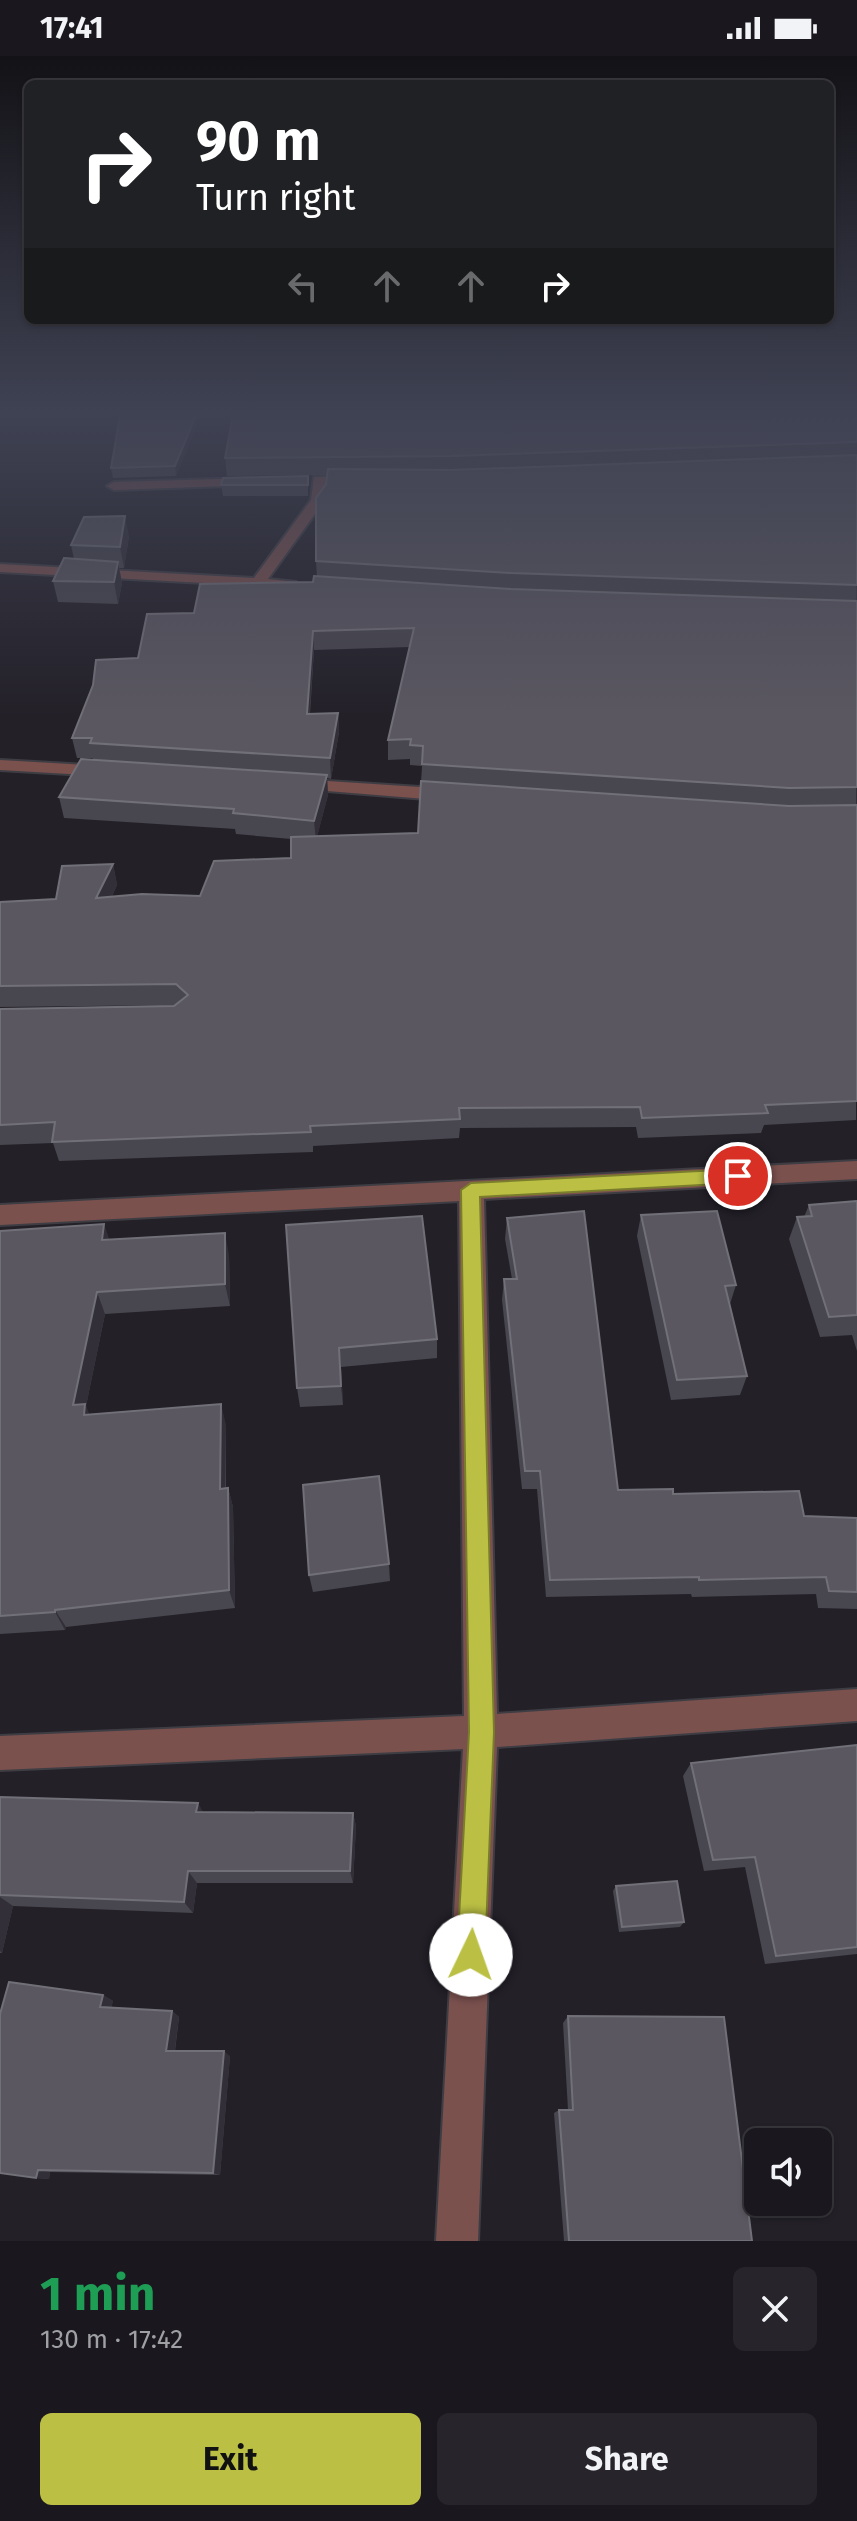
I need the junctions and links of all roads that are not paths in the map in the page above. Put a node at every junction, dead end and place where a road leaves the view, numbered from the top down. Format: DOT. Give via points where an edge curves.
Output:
graph roads {
  1 [pos="309,512"];
  2 [pos="0,568"];
  3 [pos="258,583"];
  4 [pos="305,586"];
  5 [pos="0,765"];
  6 [pos="127,772"];
  7 [pos="284,783"];
  8 [pos="472,797"];
  9 [pos="857,1170"];
  10 [pos="471,1190"];
  11 [pos="0,1215"];
  12 [pos="857,1705"];
  13 [pos="481,1732"];
  14 [pos="0,1753"];
  15 [pos="457,2241"];
  1 -- 3 [label="street"];
  2 -- 3 [label="street"];
  3 -- 4 [label="street"];
  5 -- 6 [label="street"];
  7 -- 8 [label="street"];
  9 -- 10 [label="street"];
  10 -- 11 [label="street"];
  10 -- 13 [label="street"];
  12 -- 13 [label="street"];
  13 -- 14 [label="street"];
  13 -- 15 [label="street"];
}
